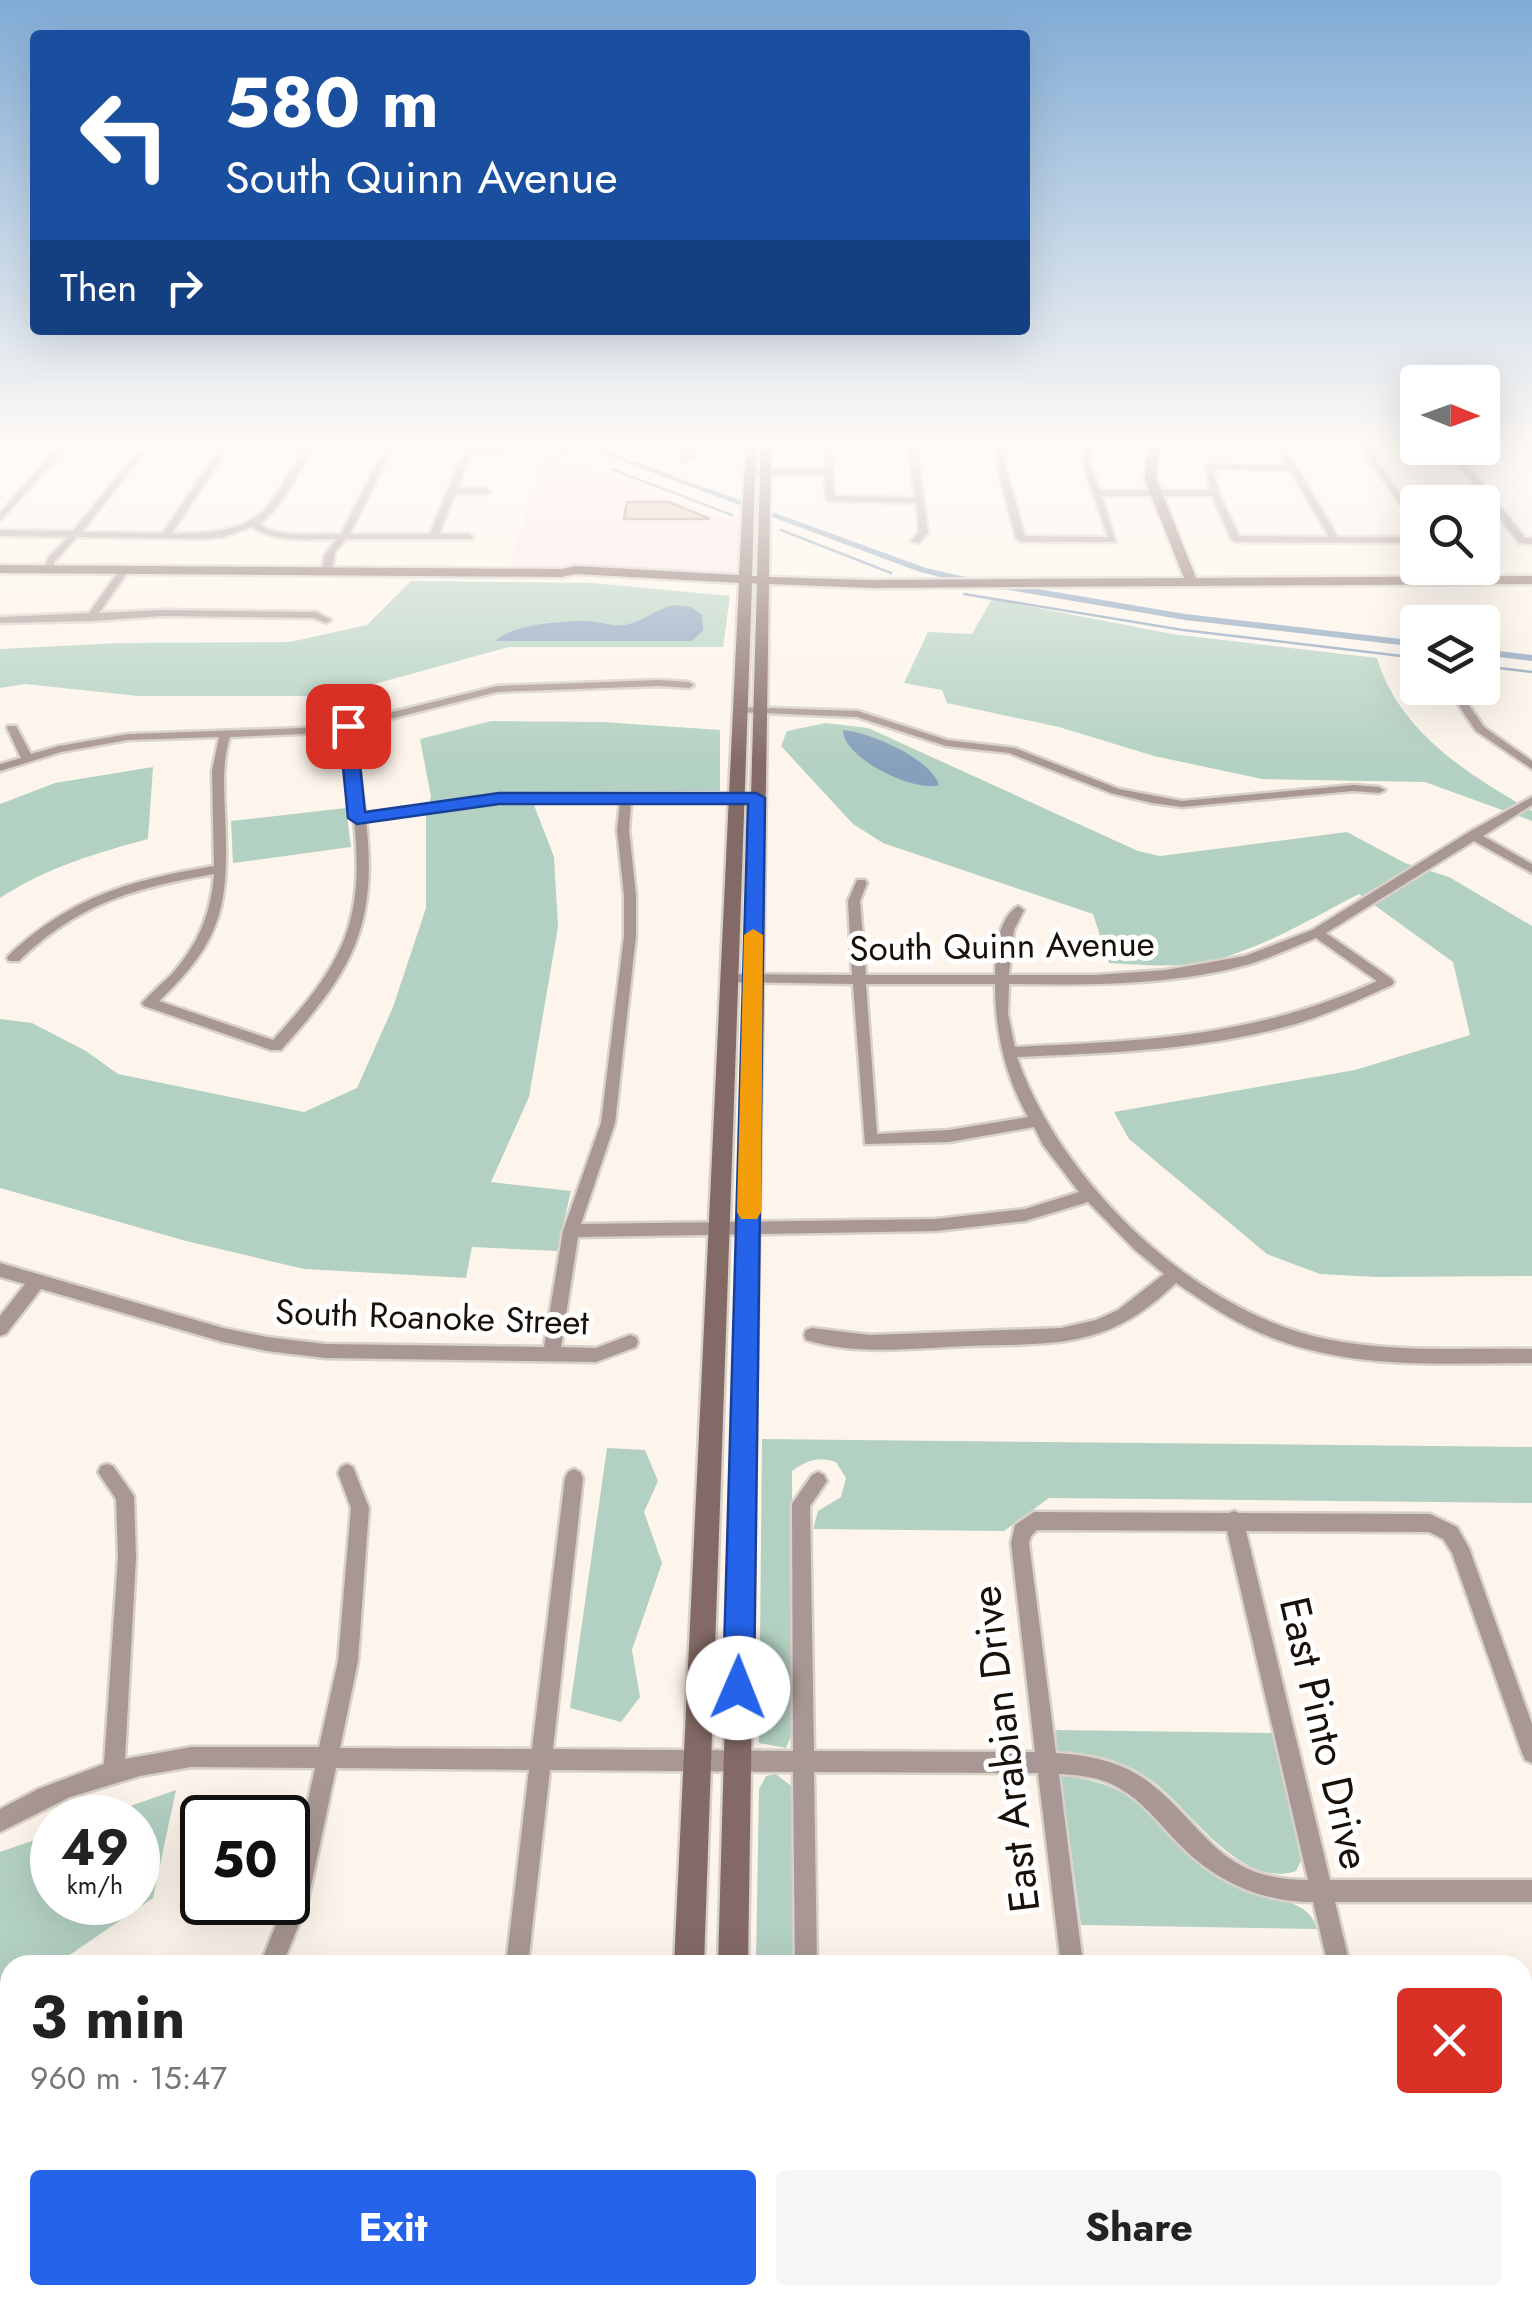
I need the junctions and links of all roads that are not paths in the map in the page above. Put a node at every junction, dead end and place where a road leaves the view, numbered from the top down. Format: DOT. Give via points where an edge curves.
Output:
graph roads {
  1 [pos="69,551"];
  2 [pos="343,551"];
  3 [pos="746,551"];
  4 [pos="763,551"];
  5 [pos="1179,551"];
  6 [pos="0,568"];
  7 [pos="49,569"];
  8 [pos="124,570"];
  9 [pos="327,572"];
  10 [pos="1191,580"];
  11 [pos="1532,580"];
  12 [pos="744,585"];
  13 [pos="762,586"];
  14 [pos="91,618"];
  15 [pos="0,620"];
  16 [pos="326,620"];
  17 [pos="689,685"];
  18 [pos="1464,705"];
  19 [pos="739,710"];
  20 [pos="759,711"];
  21 [pos="348,726"];
  22 [pos="12,728"];
  23 [pos="226,733"];
  24 [pos="27,758"];
  25 [pos="1532,766"];
  26 [pos="0,768"];
  27 [pos="1379,790"];
  28 [pos="626,798"];
  29 [pos="734,798"];
  30 [pos="756,798"];
  31 [pos="1532,800"];
  32 [pos="357,818"];
  33 [pos="1473,835"];
  34 [pos="221,869"];
  35 [pos="1532,869"];
  36 [pos="861,883"];
  37 [pos="1018,910"];
  38 [pos="1318,933"];
  39 [pos="14,958"];
  40 [pos="858,978"];
  41 [pos="728,979"];
  42 [pos="752,979"];
  43 [pos="1001,979"];
  44 [pos="1009,1052"];
  45 [pos="1037,1121"];
  46 [pos="1090,1196"];
  47 [pos="749,1228"];
  48 [pos="718,1229"];
  49 [pos="571,1231"];
  50 [pos="0,1270"];
  51 [pos="1176,1274"];
  52 [pos="38,1280"];
  53 [pos="0,1329"];
  54 [pos="812,1335"];
  55 [pos="630,1342"];
  56 [pos="551,1354"];
  57 [pos="1532,1356"];
  58 [pos="107,1472"];
  59 [pos="347,1473"];
  60 [pos="574,1478"];
  61 [pos="818,1481"];
  62 [pos="1234,1520"];
  63 [pos="1532,1753"];
  64 [pos="325,1758"];
  65 [pos="541,1761"];
  66 [pos="717,1761"];
  67 [pos="804,1761"];
  68 [pos="1047,1763"];
  69 [pos="114,1770"];
  70 [pos="0,1821"];
  71 [pos="1321,1891"];
  72 [pos="1532,1891"];
  73 [pos="275,1955"];
  74 [pos="519,1955"];
  75 [pos="689,1955"];
  76 [pos="732,1955"];
  77 [pos="806,1955"];
  78 [pos="1071,1955"];
  79 [pos="1337,1955"];
  1 -- 7 [label="street"];
  2 -- 9 [label="street"];
  3 -- 12 [label="main road"];
  4 -- 13 [label="main road"];
  5 -- 10 [label="main road"];
  6 -- 7 [label="main road"];
  7 -- 8 [label="main road"];
  8 -- 9 [label="main road"];
  8 -- 14 [label="street"];
  9 -- 12 [label="main road" via="624,571"];
  10 -- 11 [label="main road"];
  10 -- 13 [label="main road" via="874,591"];
  12 -- 13 [label="main road"];
  12 -- 19 [label="main road"];
  13 -- 20 [label="main road"];
  14 -- 15 [label="street"];
  14 -- 16 [label="street" via="162,613"];
  17 -- 21 [label="street" via="532,682"];
  18 -- 25 [label="street" via="1480,729"];
  19 -- 20 [label="street"];
  19 -- 29 [label="main road"];
  20 -- 27 [label="street" via="858,714 978,753 1011,750 1115,792 1182,804 1224,795"];
  20 -- 30 [label="main road"];
  21 -- 23 [label="street"];
  21 -- 32 [label="street"];
  22 -- 24 [label="street"];
  23 -- 24 [label="street" via="128,737"];
  23 -- 34 [label="street" via="217,766"];
  24 -- 26 [label="street"];
  28 -- 29 [label="street"];
  28 -- 32 [label="street" via="499,798"];
  28 -- 49 [label="street" via="630,936 608,1123"];
  29 -- 30 [label="street"];
  29 -- 41 [label="main road"];
  30 -- 42 [label="main road"];
  31 -- 33 [label="street, South Quinn Avenue"];
  32 -- 34 [label="street" via="364,878 351,937 335,972 276,1046 149,1004 179,977 209,934"];
  33 -- 35 [label="street"];
  33 -- 38 [label="street, South Quinn Avenue"];
  34 -- 39 [label="street" via="93,899 34,936"];
  36 -- 40 [label="street" via="854,901"];
  37 -- 43 [label="street" via="1007,923"];
  38 -- 43 [label="street, South Quinn Avenue" via="1247,960 1166,975"];
  38 -- 44 [label="street" via="1387,982 1332,1008 1224,1038"];
  40 -- 42 [label="street, South Quinn Avenue"];
  40 -- 43 [label="street, South Quinn Avenue"];
  40 -- 45 [label="street" via="870,1140"];
  41 -- 42 [label="street, South Quinn Avenue"];
  41 -- 48 [label="main road"];
  42 -- 47 [label="main road"];
  43 -- 44 [label="street"];
  44 -- 45 [label="street"];
  45 -- 46 [label="street"];
  46 -- 47 [label="street" via="966,1222"];
  46 -- 51 [label="street"];
  47 -- 48 [label="street"];
  47 -- 66 [label="main road"];
  48 -- 49 [label="street"];
  48 -- 66 [label="main road"];
  49 -- 56 [label="street"];
  50 -- 52 [label="street, South Roanoke Street"];
  51 -- 54 [label="street" via="1129,1316 1091,1330 870,1342"];
  51 -- 57 [label="street" via="1224,1306 1298,1340 1369,1353"];
  52 -- 53 [label="street"];
  52 -- 56 [label="street, South Roanoke Street" via="267,1344"];
  55 -- 56 [label="street, South Roanoke Street" via="596,1355"];
  58 -- 69 [label="street" via="125,1496 127,1557"];
  59 -- 64 [label="street" via="360,1508 354,1601"];
  60 -- 65 [label="street"];
  61 -- 67 [label="street" via="801,1504"];
  62 -- 63 [label="street" via="1442,1527 1460,1548"];
  62 -- 68 [label="street, East Arabian Drive" via="1027,1524 1020,1543"];
  62 -- 71 [label="street, East Pinto Drive"];
  64 -- 65 [label="street"];
  64 -- 69 [label="street" via="191,1757"];
  64 -- 73 [label="street" via="296,1904"];
  65 -- 66 [label="street"];
  65 -- 74 [label="street"];
  66 -- 67 [label="street"];
  66 -- 75 [label="main road"];
  66 -- 76 [label="main road"];
  67 -- 68 [label="street"];
  67 -- 77 [label="street"];
  68 -- 71 [label="street" via="1090,1765 1120,1776 1223,1868 1255,1886"];
  68 -- 78 [label="street, East Arabian Drive"];
  69 -- 70 [label="street"];
  71 -- 72 [label="street"];
  71 -- 79 [label="street, East Pinto Drive"];
}
